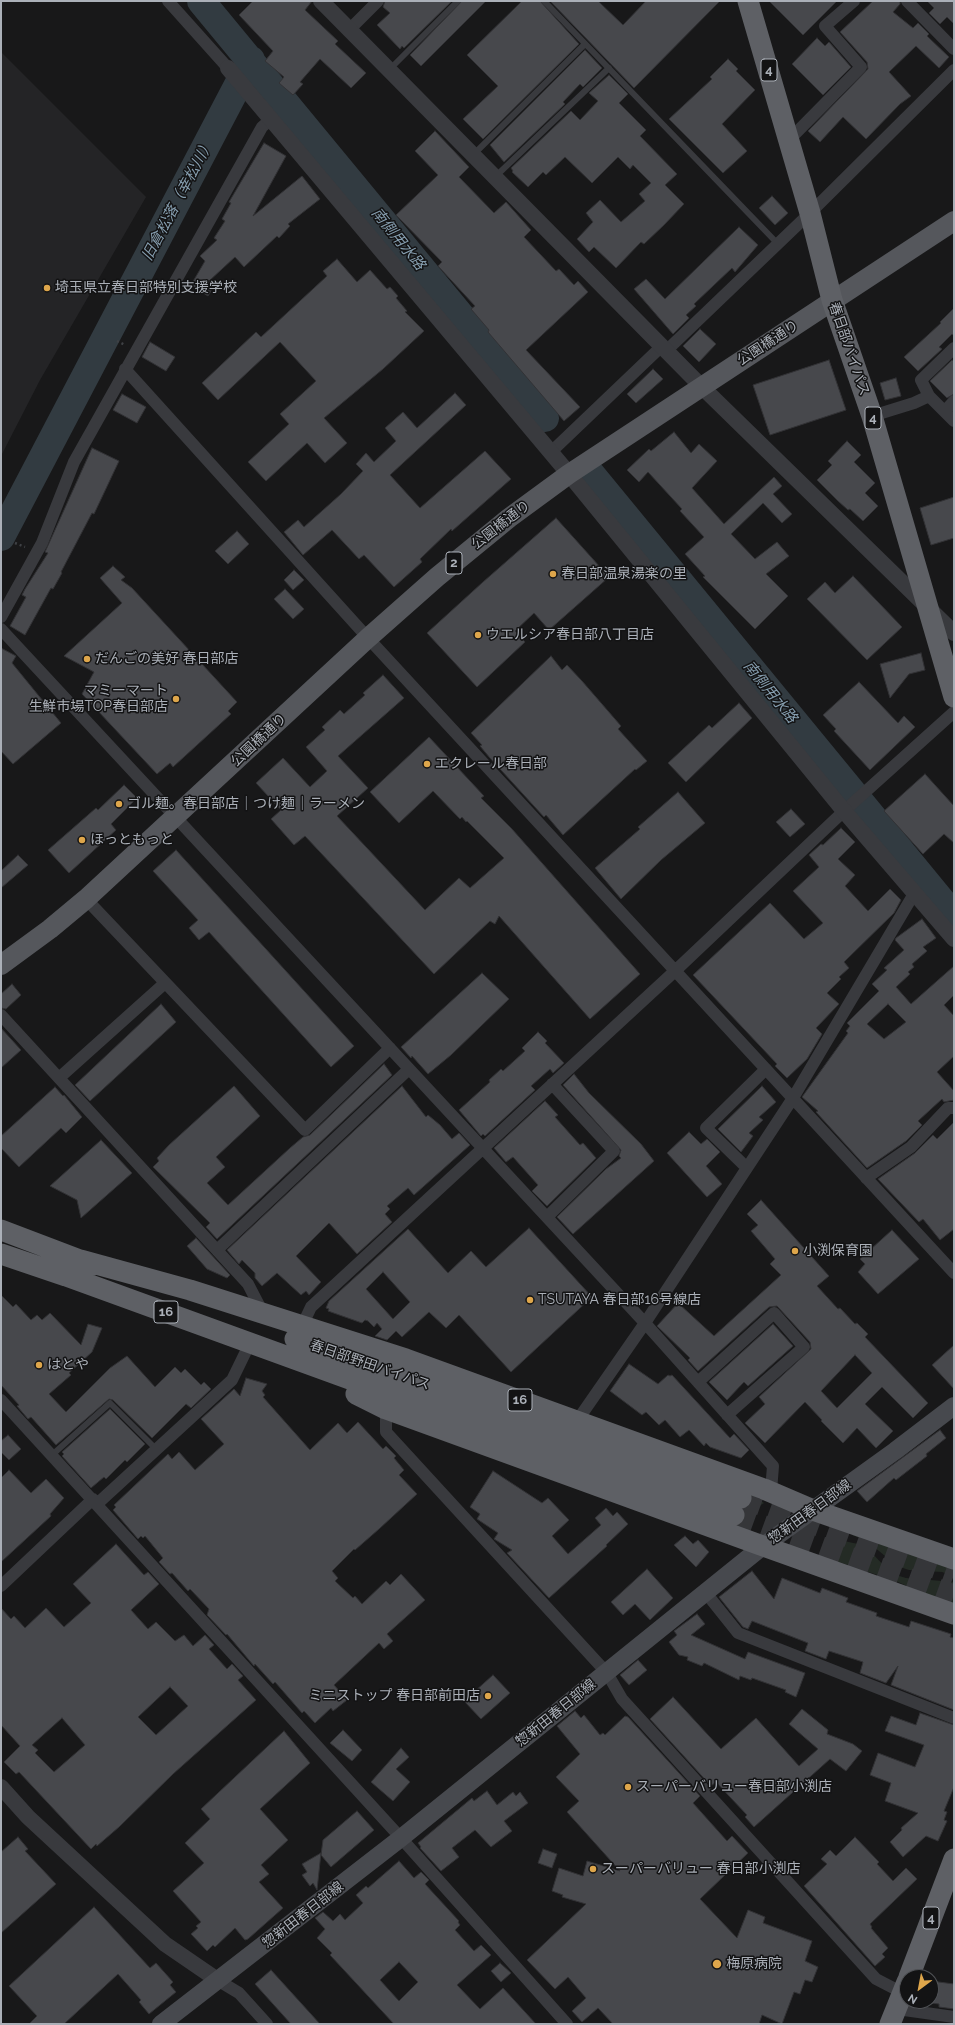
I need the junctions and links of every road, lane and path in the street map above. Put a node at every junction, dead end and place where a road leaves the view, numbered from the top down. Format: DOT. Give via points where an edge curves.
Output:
graph roads {
  1 [pos="168,1"];
  2 [pos="321,1"];
  3 [pos="378,1"];
  4 [pos="458,1"];
  5 [pos="544,1"];
  6 [pos="748,1"];
  7 [pos="854,1"];
  8 [pos="907,1"];
  9 [pos="349,30"];
  10 [pos="585,44"];
  11 [pos="954,49"];
  12 [pos="228,68"];
  13 [pos="608,68"];
  14 [pos="389,70"];
  15 [pos="954,70"];
  16 [pos="266,115"];
  17 [pos="789,140"];
  18 [pos="473,155"];
  19 [pos="495,178"];
  20 [pos="810,213"];
  21 [pos="954,221"];
  22 [pos="778,244"];
  23 [pos="832,300"];
  24 [pos="954,348"];
  25 [pos="664,349"];
  26 [pos="125,369"];
  27 [pos="701,386"];
  28 [pos="929,396"];
  29 [pos="954,401"];
  30 [pos="945,411"];
  31 [pos="872,416"];
  32 [pos="954,420"];
  33 [pos="551,452"];
  34 [pos="569,474"];
  35 [pos="926,606"];
  36 [pos="1,617"];
  37 [pos="1,629"];
  38 [pos="954,633"];
  39 [pos="368,638"];
  40 [pos="954,697"];
  41 [pos="954,712"];
  42 [pos="848,807"];
  43 [pos="176,817"];
  44 [pos="916,892"];
  45 [pos="86,899"];
  46 [pos="954,939"];
  47 [pos="1,965"];
  48 [pos="675,971"];
  49 [pos="165,983"];
  50 [pos="1,1015"];
  51 [pos="390,1048"];
  52 [pos="409,1069"];
  53 [pos="766,1069"];
  54 [pos="59,1078"];
  55 [pos="552,1084"];
  56 [pos="793,1098"];
  57 [pos="954,1108"];
  58 [pos="482,1148"];
  59 [pos="747,1168"];
  60 [pos="866,1178"];
  61 [pos="547,1217"];
  62 [pos="1,1230"];
  63 [pos="217,1250"];
  64 [pos="1,1254"];
  65 [pos="80,1260"];
  66 [pos="954,1273"];
  67 [pos="263,1313"];
  68 [pos="645,1323"];
  69 [pos="302,1326"];
  70 [pos="258,1346"];
  71 [pos="698,1382"];
  72 [pos="1,1400"];
  73 [pos="954,1406"];
  74 [pos="386,1409"];
  75 [pos="727,1415"];
  76 [pos="577,1421"];
  77 [pos="157,1450"];
  78 [pos="52,1455"];
  79 [pos="770,1491"];
  80 [pos="95,1502"];
  81 [pos="813,1510"];
  82 [pos="763,1546"];
  83 [pos="954,1559"];
  84 [pos="1,1586"];
  85 [pos="706,1593"];
  86 [pos="954,1614"];
  87 [pos="607,1673"];
  88 [pos="954,1718"];
  89 [pos="1,1787"];
  90 [pos="401,1838"];
  91 [pos="954,1859"];
  92 [pos="912,1969"];
  93 [pos="219,1981"];
  94 [pos="899,1996"];
  95 [pos="933,2009"];
  96 [pos="954,2017"];
  97 [pos="161,2024"];
  98 [pos="267,2024"];
  99 [pos="567,2024"];
  1 -- 12 [label="street"];
  2 -- 9 [label="street"];
  3 -- 9 [label="street"];
  4 -- 14 [label="lane"];
  5 -- 10 [label="lane"];
  6 -- 17 [label="highway, 春日部バイパス / 4"];
  7 -- 17 [label="street" via="825,26 861,67"];
  8 -- 11 [label="street"];
  9 -- 14 [label="street"];
  10 -- 13 [label="lane"];
  10 -- 18 [label="lane"];
  12 -- 16 [label="street"];
  13 -- 19 [label="lane"];
  13 -- 22 [label="lane"];
  14 -- 18 [label="street"];
  15 -- 20 [label="street"];
  16 -- 26 [label="street" via="262,127"];
  16 -- 33 [label="street"];
  17 -- 20 [label="highway, 春日部バイパス / 4"];
  18 -- 19 [label="street"];
  19 -- 25 [label="street"];
  20 -- 22 [label="street"];
  20 -- 23 [label="highway, 春日部バイパス / 4"];
  21 -- 23 [label="main road, 公園橋通り / 2"];
  22 -- 25 [label="street"];
  23 -- 27 [label="main road, 公園橋通り / 2"];
  23 -- 31 [label="highway, 春日部バイパス / 4"];
  24 -- 28 [label="street" via="921,380"];
  25 -- 27 [label="street"];
  25 -- 33 [label="street"];
  26 -- 36 [label="street" via="74,462 42,543"];
  26 -- 39 [label="street"];
  27 -- 34 [label="main road, 公園橋通り / 2"];
  27 -- 35 [label="street"];
  28 -- 30 [label="street"];
  28 -- 31 [label="street"];
  29 -- 30 [label="street"];
  30 -- 32 [label="street"];
  31 -- 35 [label="highway, 春日部バイパス / 4"];
  33 -- 34 [label="street"];
  34 -- 39 [label="main road, 公園橋通り / 2" via="470,549"];
  34 -- 42 [label="street"];
  35 -- 38 [label="street"];
  35 -- 40 [label="highway, 春日部バイパス / 4"];
  37 -- 43 [label="street"];
  39 -- 43 [label="main road, 公園橋通り / 2"];
  39 -- 48 [label="street"];
  41 -- 42 [label="street"];
  42 -- 44 [label="street"];
  42 -- 48 [label="street"];
  43 -- 45 [label="main road, 公園橋通り / 2"];
  43 -- 51 [label="street"];
  44 -- 46 [label="street"];
  44 -- 56 [label="street"];
  45 -- 47 [label="main road, 公園橋通り / 2"];
  45 -- 49 [label="street"];
  48 -- 53 [label="street"];
  48 -- 55 [label="street"];
  49 -- 51 [label="street" via="305,1130"];
  49 -- 54 [label="street"];
  50 -- 54 [label="street"];
  51 -- 52 [label="street"];
  52 -- 58 [label="street"];
  52 -- 63 [label="street"];
  53 -- 56 [label="street"];
  53 -- 59 [label="street" via="706,1128"];
  54 -- 63 [label="street"];
  55 -- 58 [label="street"];
  55 -- 61 [label="street" via="614,1150"];
  56 -- 59 [label="street"];
  56 -- 60 [label="street"];
  57 -- 60 [label="street" via="948,1108 911,1147"];
  58 -- 61 [label="street"];
  58 -- 69 [label="street" via="311,1307"];
  59 -- 68 [label="street"];
  60 -- 66 [label="street"];
  61 -- 68 [label="street"];
  62 -- 65 [label="highway, 春日部野田バイパス / 16"];
  63 -- 67 [label="street" via="248,1284"];
  64 -- 70 [label="highway, 春日部野田バイパス / 16"];
  65 -- 67 [label="highway, 16"];
  65 -- 70 [label="highway, 春日部野田バイパス / 16" via="738,1507"];
  67 -- 69 [label="highway, 16"];
  68 -- 71 [label="street"];
  68 -- 76 [label="street"];
  69 -- 76 [label="highway, 16" via="406,1359"];
  70 -- 74 [label="highway, 16"];
  70 -- 77 [label="street" via="232,1380"];
  71 -- 75 [label="street"];
  71 -- 75 [label="street" via="774,1313 804,1347"];
  72 -- 78 [label="street"];
  73 -- 81 [label="main road, 惣新田春日部線"];
  74 -- 82 [label="highway, 16"];
  74 -- 87 [label="street" via="386,1432"];
  75 -- 79 [label="street" via="773,1466"];
  76 -- 79 [label="highway, 16"];
  77 -- 78 [label="lane" via="110,1403"];
  77 -- 80 [label="street"];
  78 -- 80 [label="street"];
  79 -- 81 [label="highway, 16"];
  80 -- 84 [label="street"];
  80 -- 90 [label="street"];
  81 -- 82 [label="main road, 惣新田春日部線"];
  81 -- 83 [label="highway, 16"];
  82 -- 85 [label="main road, 惣新田春日部線"];
  82 -- 86 [label="highway, 16"];
  85 -- 87 [label="main road, 惣新田春日部線"];
  85 -- 88 [label="street" via="738,1633"];
  87 -- 90 [label="main road, 惣新田春日部線"];
  87 -- 94 [label="street" via="622,1700 876,1979"];
  89 -- 93 [label="street" via="28,1817 165,1944"];
  90 -- 93 [label="main road, 惣新田春日部線"];
  90 -- 99 [label="street"];
  91 -- 92 [label="highway, 4"];
  93 -- 97 [label="main road, 惣新田春日部線"];
  93 -- 98 [label="street" via="239,1993"];
  95 -- 96 [label="street"];
}
